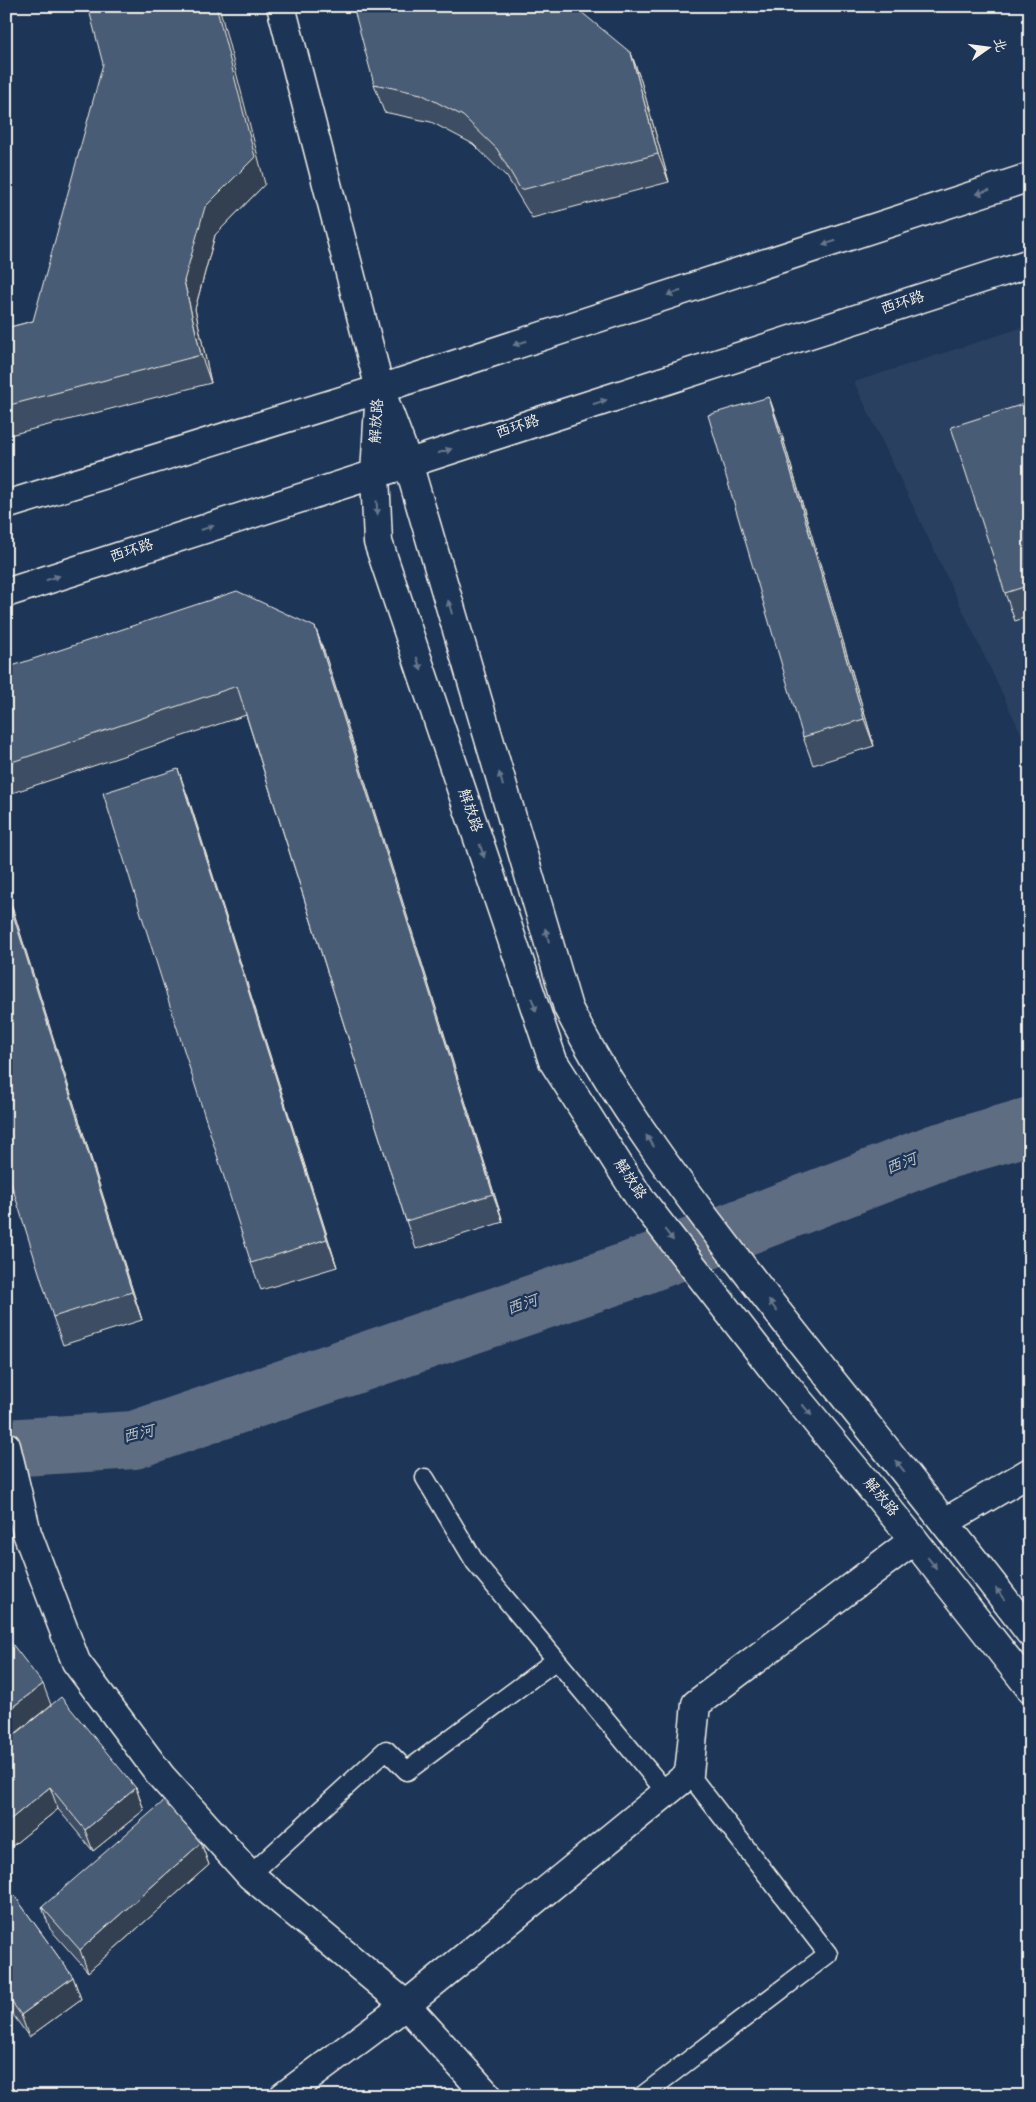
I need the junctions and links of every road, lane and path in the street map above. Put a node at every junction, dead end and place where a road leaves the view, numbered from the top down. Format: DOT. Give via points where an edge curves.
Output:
graph roads {
  1 [pos="281,6"];
  2 [pos="1030,177"];
  3 [pos="1030,263"];
  4 [pos="380,389"];
  5 [pos="408,463"];
  6 [pos="375,474"];
  7 [pos="6,505"];
  8 [pos="6,593"];
  9 [pos="6,1446"];
  10 [pos="1030,1472"];
  11 [pos="425,1478"];
  12 [pos="946,1522"];
  13 [pos="914,1540"];
  14 [pos="1030,1633"];
  15 [pos="556,1660"];
  16 [pos="1030,1688"];
  17 [pos="689,1774"];
  18 [pos="666,1792"];
  19 [pos="250,1875"];
  20 [pos="406,2005"];
  21 [pos="284,2096"];
  22 [pos="488,2096"];
  23 [pos="642,2096"];
  1 -- 4 [label="street"];
  2 -- 4 [label="street, one-way"];
  5 -- 3 [label="street, 西环路, one-way"];
  4 -- 5 [label="street, 解放路"];
  4 -- 6 [label="street, 解放路"];
  4 -- 7 [label="street"];
  5 -- 6 [label="street, 西环路"];
  12 -- 5 [label="street, 解放路, one-way" via="677,1182 592,1054 568,1008"];
  8 -- 6 [label="street, 西环路, one-way"];
  6 -- 13 [label="street, 解放路, one-way" via="378,542 553,1061 639,1197 776,1372"];
  9 -- 19 [label="street" via="26,1533 76,1662 160,1776"];
  10 -- 12 [label="street"];
  11 -- 15 [label="lane" via="475,1562"];
  14 -- 12 [label="street, 解放路, one-way"];
  13 -- 16 [label="street, 解放路, one-way"];
  13 -- 17 [label="street" via="696,1704"];
  15 -- 18 [label="lane"];
  15 -- 19 [label="lane" via="407,1771 386,1750"];
  17 -- 18 [label="street"];
  17 -- 23 [label="lane" via="828,1954"];
  18 -- 20 [label="street"];
  19 -- 20 [label="street"];
  20 -- 21 [label="street"];
  20 -- 22 [label="street"];
}
